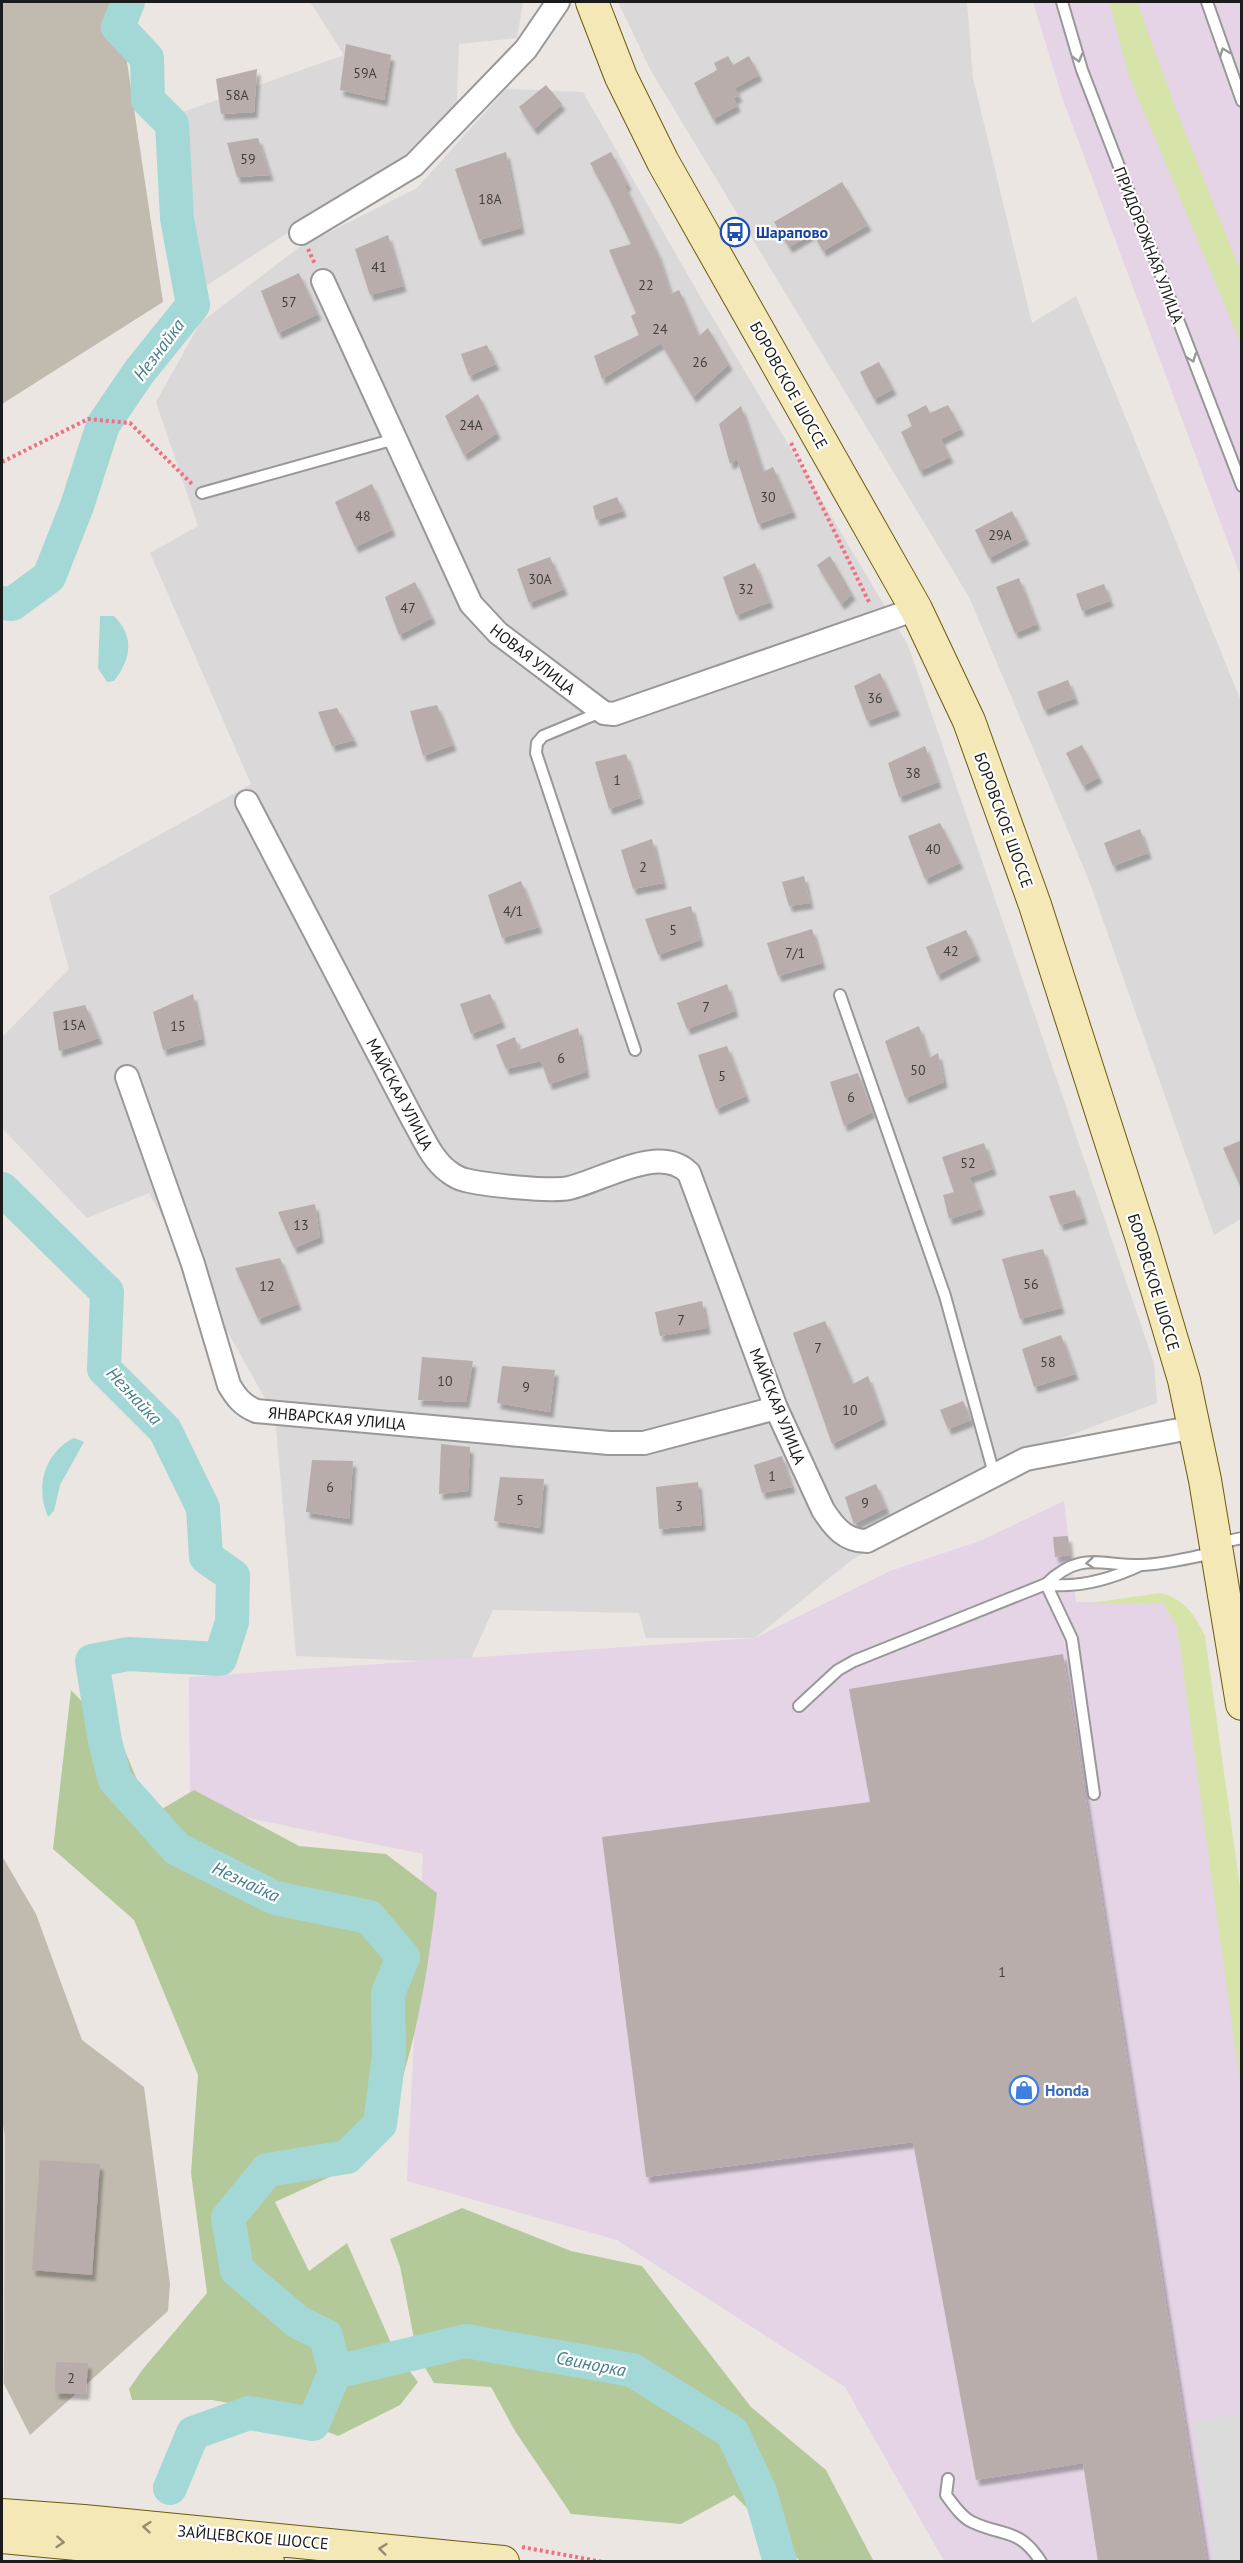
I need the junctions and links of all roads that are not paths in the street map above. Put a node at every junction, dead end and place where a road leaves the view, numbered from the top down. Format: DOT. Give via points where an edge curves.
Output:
graph roads {
  1 [pos="558,2"];
  2 [pos="592,2"];
  3 [pos="1062,2"];
  4 [pos="1207,2"];
  5 [pos="1242,101"];
  6 [pos="300,233"];
  7 [pos="323,281"];
  8 [pos="395,439"];
  9 [pos="1242,486"];
  10 [pos="201,493"];
  11 [pos="916,609"];
  12 [pos="602,711"];
  13 [pos="247,801"];
  14 [pos="840,995"];
  15 [pos="635,1050"];
  16 [pos="127,1077"];
  17 [pos="776,1408"];
  18 [pos="1195,1427"];
  19 [pos="994,1474"];
  20 [pos="1224,1545"];
  21 [pos="1141,1565"];
  22 [pos="1046,1584"];
  23 [pos="1242,1704"];
  24 [pos="799,1706"];
  25 [pos="1094,1794"];
  26 [pos="948,2479"];
  27 [pos="2,2516"];
  28 [pos="2,2537"];
  29 [pos="268,2562"];
  30 [pos="503,2562"];
  31 [pos="1041,2562"];
  1 -- 6 [label="street" via="526,49 414,165"];
  2 -- 11 [label="main road, БОРОВСКОЕ ШОССЕ" via="621,76 663,162"];
  3 -- 9 [label="lane, ПРИДОРОЖНАЯ УЛИЦА, one-way" via="1082,70"];
  5 -- 4 [label="lane, one-way"];
  7 -- 8 [label="street, НОВАЯ УЛИЦА"];
  8 -- 10 [label="lane"];
  8 -- 12 [label="street, НОВАЯ УЛИЦА" via="471,604 498,633"];
  11 -- 12 [label="street" via="614,714"];
  11 -- 18 [label="main road, БОРОВСКОЕ ШОССЕ" via="969,721 1035,905 1142,1239"];
  12 -- 15 [label="lane" via="543,736 536,753"];
  13 -- 17 [label="street, МАЙСКАЯ УЛИЦА" via="432,1154 447,1171 463,1180 544,1189 567,1189 659,1160 682,1165 689,1173"];
  14 -- 19 [label="lane" via="945,1296"];
  16 -- 17 [label="street, ЯНВАРСКАЯ УЛИЦА" via="193,1264 229,1385 246,1407 609,1443 644,1443"];
  17 -- 19 [label="street, МАЙСКАЯ УЛИЦА" via="823,1510 833,1526 855,1540 867,1540"];
  18 -- 19 [label="street" via="1026,1460"];
  18 -- 20 [label="main road, БОРОВСКОЕ ШОССЕ"];
  20 -- 21 [label="lane"];
  20 -- 23 [label="main road, БОРОВСКОЕ ШОССЕ"];
  21 -- 22 [label="lane" via="1107,1579 1062,1586"];
  21 -- 22 [label="lane, one-way" via="1072,1565"];
  22 -- 24 [label="lane" via="854,1661 838,1670"];
  22 -- 25 [label="lane" via="1072,1640"];
  26 -- 31 [label="lane" via="946,2494 970,2521 1017,2536"];
  30 -- 27 [label="main road, ЗАЙЦЕВСКОЕ ШОССЕ, one-way"];
  28 -- 29 [label="main road, ЗАЙЦЕВСКОЕ ШОССЕ, one-way"];
}
